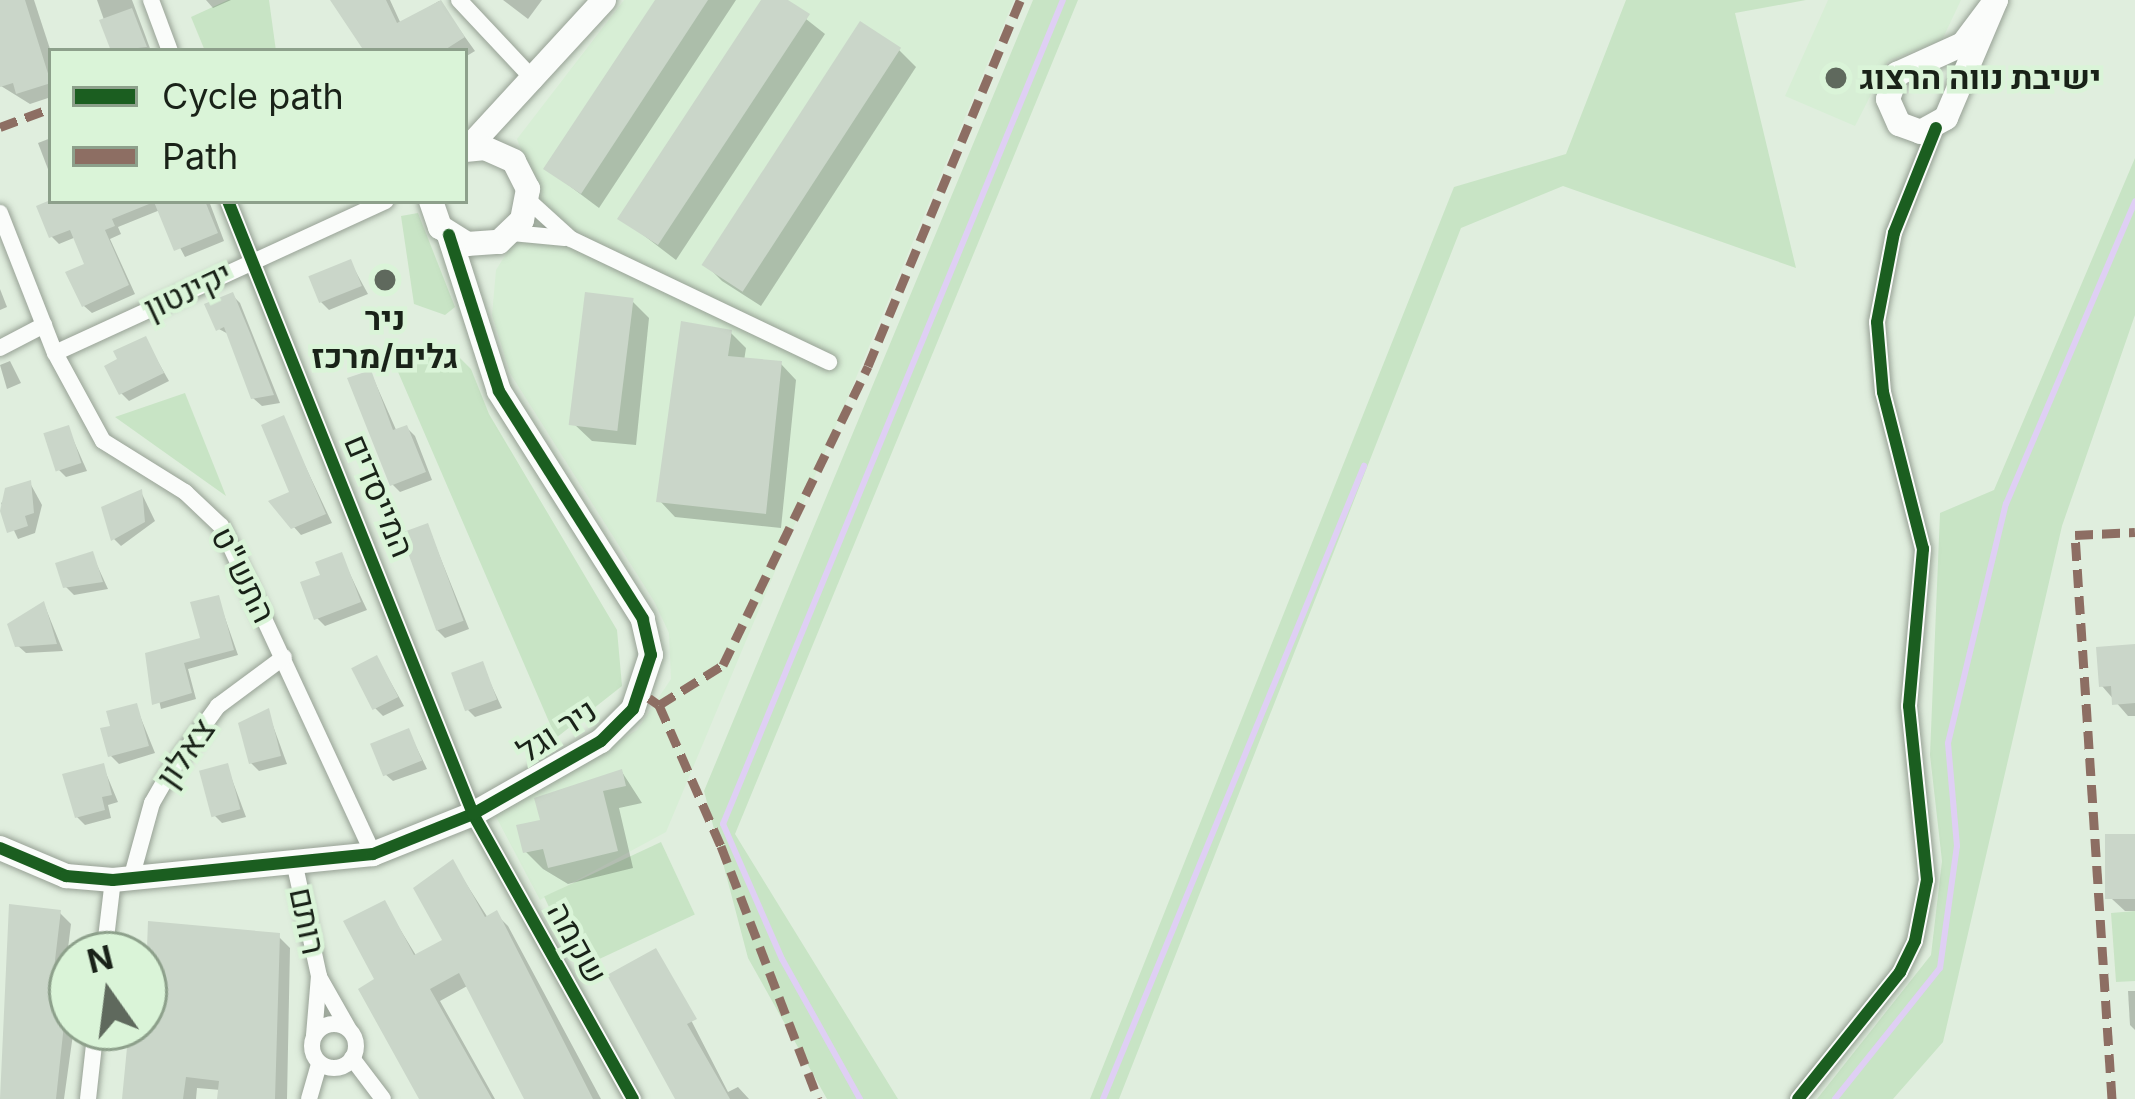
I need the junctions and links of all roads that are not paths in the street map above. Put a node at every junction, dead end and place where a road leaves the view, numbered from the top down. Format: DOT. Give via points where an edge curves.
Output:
graph roads {
  1 [pos="151,0"];
  2 [pos="459,0"];
  3 [pos="604,0"];
  4 [pos="1997,0"];
  5 [pos="169,48"];
  6 [pos="535,81"];
  7 [pos="515,103"];
  8 [pos="1936,128"];
  9 [pos="468,148"];
  10 [pos="468,149"];
  11 [pos="514,161"];
  12 [pos="528,200"];
  13 [pos="229,204"];
  14 [pos="379,204"];
  15 [pos="427,205"];
  16 [pos="0,213"];
  17 [pos="449,235"];
  18 [pos="502,238"];
  19 [pos="572,238"];
  20 [pos="252,261"];
  21 [pos="470,301"];
  22 [pos="44,326"];
  23 [pos="0,348"];
  24 [pos="56,352"];
  25 [pos="829,362"];
  26 [pos="284,657"];
  27 [pos="472,814"];
  28 [pos="0,848"];
  29 [pos="373,854"];
  30 [pos="295,866"];
  31 [pos="122,879"];
  32 [pos="110,931"];
  33 [pos="319,976"];
  34 [pos="350,1030"];
  35 [pos="314,1036"];
  36 [pos="93,1051"];
  37 [pos="352,1058"];
  38 [pos="319,1063"];
  39 [pos="88,1099"];
  40 [pos="309,1099"];
  41 [pos="383,1099"];
  42 [pos="633,1099"];
  43 [pos="1798,1099"];
  1 -- 5 [label="street"];
  2 -- 6 [label="street"];
  3 -- 6 [label="street"];
  4 -- 8 [label="street"];
  4 -- 8 [label="street" via="1963,44 1910,66 1891,85 1899,124"];
  6 -- 7 [label="street"];
  7 -- 9 [label="street"];
  7 -- 11 [label="street" via="507,136"];
  8 -- 43 [label="street" via="1894,232 1876,322 1883,392 1923,549 1909,706 1925,895 1900,972"];
  10 -- 11 [label="street"];
  11 -- 12 [label="street"];
  12 -- 18 [label="street"];
  12 -- 19 [label="street"];
  13 -- 20 [label="street, המייסדים"];
  14 -- 20 [label="street, יקינטון"];
  15 -- 17 [label="street, ניר וגל"];
  16 -- 22 [label="street, התש\"ט"];
  17 -- 18 [label="street"];
  17 -- 21 [label="street, ניר וגל"];
  18 -- 19 [label="street"];
  18 -- 21 [label="street" via="470,278"];
  19 -- 25 [label="street"];
  20 -- 24 [label="street, יקינטון"];
  20 -- 27 [label="street, המייסדים"];
  21 -- 27 [label="street, ניר וגל" via="499,391 630,596 651,655 642,694 618,726"];
  22 -- 23 [label="street"];
  22 -- 24 [label="street, התש\"ט"];
  24 -- 26 [label="street, התש\"ט" via="103,441 185,492 221,526"];
  26 -- 29 [label="street, התש\"ט"];
  26 -- 31 [label="street, צאלון" via="218,706 152,802"];
  27 -- 29 [label="street, ניר וגל"];
  27 -- 42 [label="street, שקמה"];
  28 -- 31 [label="street, ניר וגל" via="66,876"];
  29 -- 30 [label="street, ניר וגל"];
  30 -- 31 [label="street, ניר וגל"];
  30 -- 33 [label="street, רותם"];
  31 -- 32 [label="street, צאלון"];
  33 -- 34 [label="street, רותם"];
  33 -- 35 [label="street, רותם"];
  34 -- 35 [label="street" via="331,1024"];
  34 -- 37 [label="street"];
  35 -- 38 [label="street"];
  36 -- 39 [label="street"];
  37 -- 38 [label="street" via="340,1067"];
  37 -- 41 [label="street"];
  38 -- 40 [label="street"];
}
